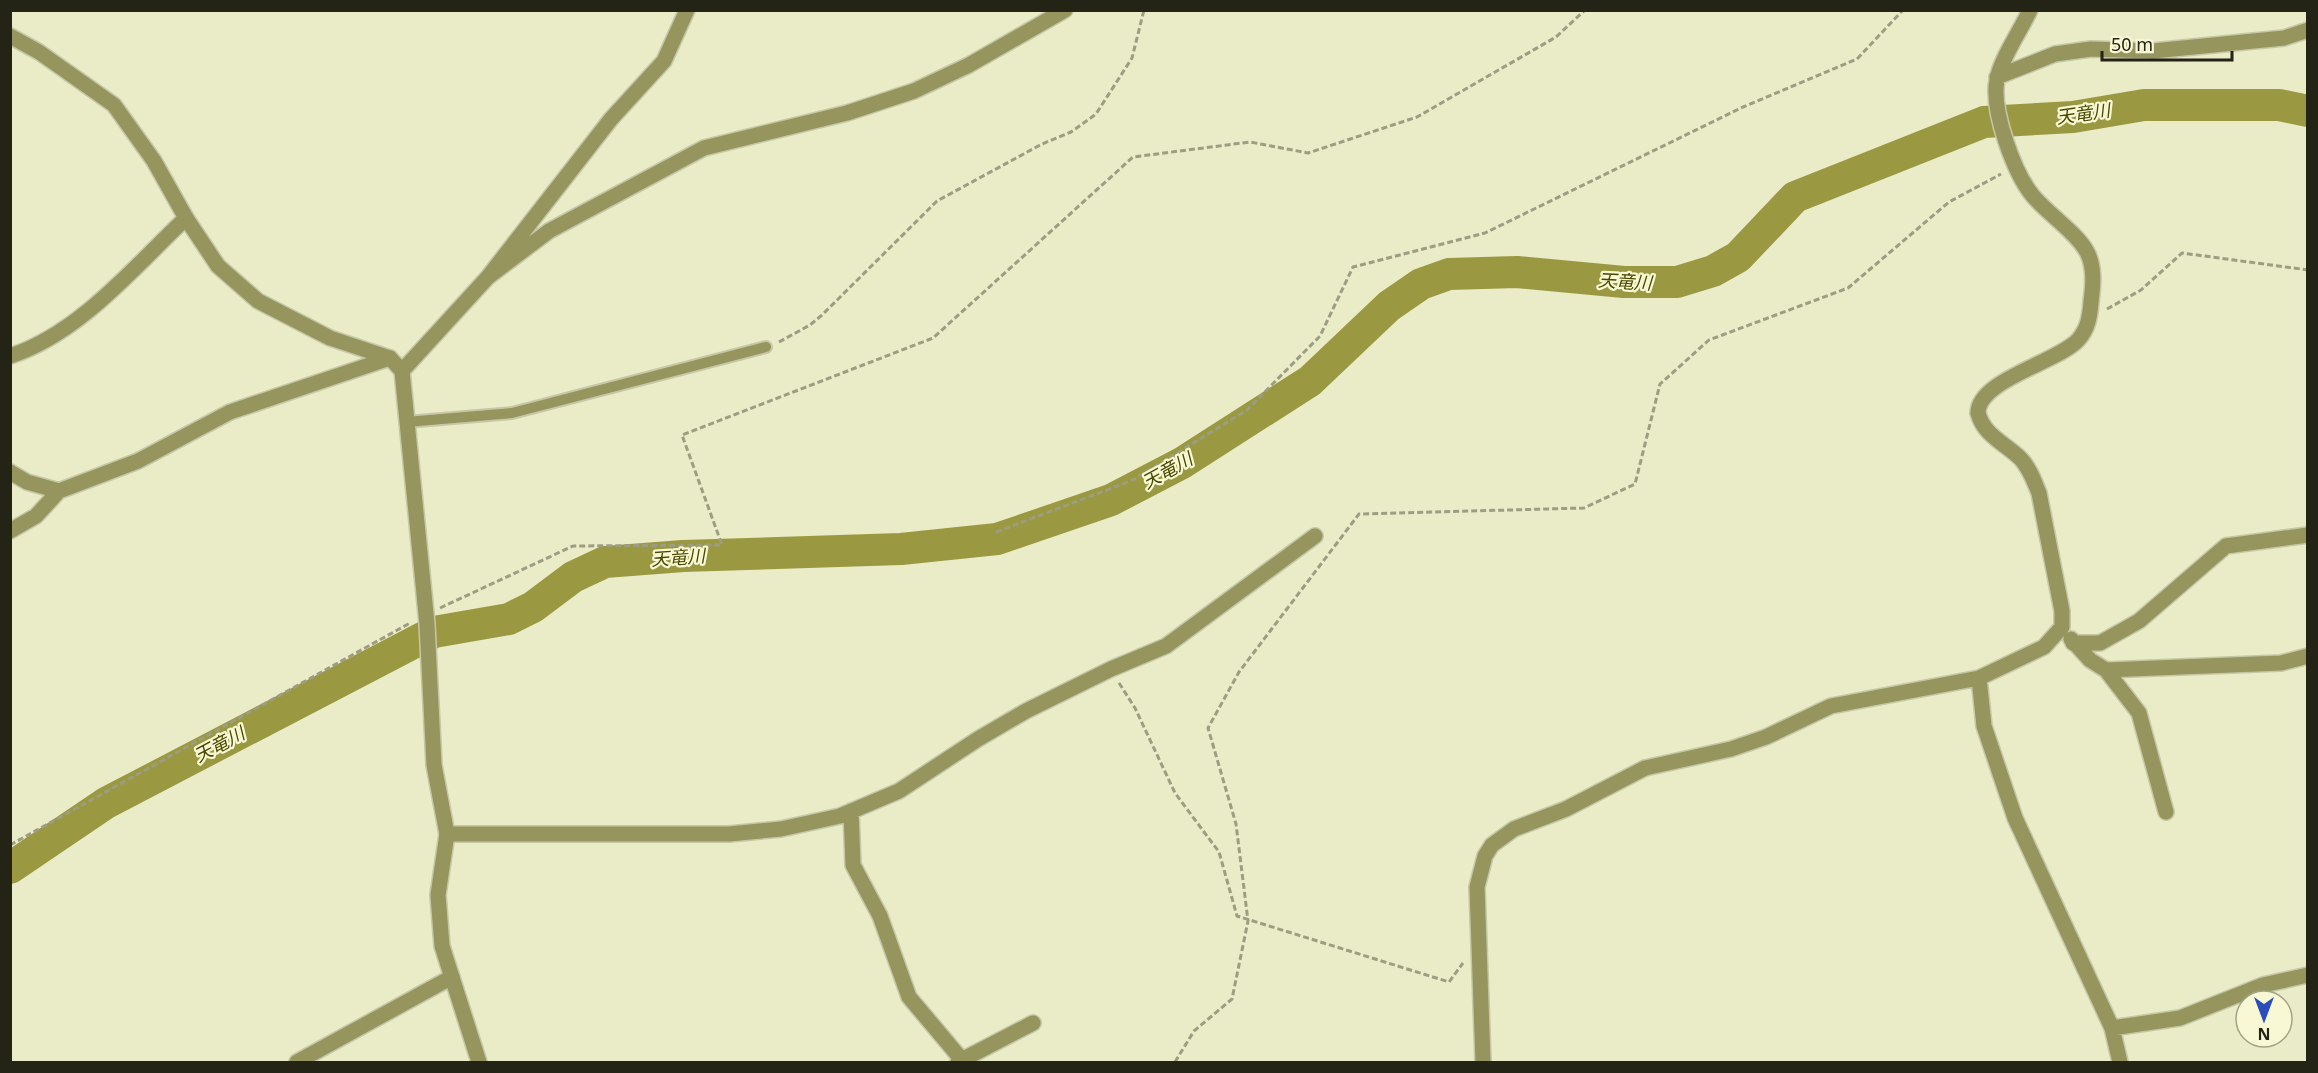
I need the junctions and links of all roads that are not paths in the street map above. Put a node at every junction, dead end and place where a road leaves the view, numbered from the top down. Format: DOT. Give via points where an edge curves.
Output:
graph roads {
  1 [pos="687,10"];
  2 [pos="1065,10"];
  3 [pos="2030,10"];
  4 [pos="2307,30"];
  5 [pos="10,36"];
  6 [pos="1997,77"];
  7 [pos="186,218"];
  8 [pos="488,278"];
  9 [pos="766,347"];
  10 [pos="10,356"];
  11 [pos="390,358"];
  12 [pos="402,371"];
  13 [pos="406,422"];
  14 [pos="10,472"];
  15 [pos="59,492"];
  16 [pos="10,531"];
  17 [pos="2307,535"];
  18 [pos="1315,536"];
  19 [pos="2062,627"];
  20 [pos="2073,643"];
  21 [pos="2307,656"];
  22 [pos="2106,670"];
  23 [pos="1979,678"];
  24 [pos="851,811"];
  25 [pos="2166,812"];
  26 [pos="447,834"];
  27 [pos="2307,975"];
  28 [pos="452,976"];
  29 [pos="1033,1023"];
  30 [pos="2112,1028"];
  31 [pos="960,1061"];
  32 [pos="297,1062"];
  33 [pos="479,1062"];
  34 [pos="1482,1062"];
  35 [pos="2120,1062"];
  1 -- 8 [label="street" via="664,61 611,119"];
  2 -- 8 [label="street" via="914,92 847,113 704,148 549,231"];
  3 -- 6 [label="street"];
  4 -- 6 [label="street" via="2284,38 2153,51 2091,49 2055,54"];
  5 -- 7 [label="street" via="114,105 154,161"];
  6 -- 19 [label="street" via="1996,101 2014,161 2032,195 2087,252 2092,270 2089,319 2083,333 2071,346 2010,377 1978,406 1980,421 1987,431 2021,459 2039,493"];
  7 -- 10 [label="street" via="77,321"];
  7 -- 11 [label="street" via="218,266 258,302 330,338"];
  8 -- 12 [label="street"];
  9 -- 13 [label="lane" via="512,413"];
  11 -- 12 [label="street"];
  11 -- 15 [label="street" via="230,412 138,461"];
  12 -- 13 [label="street"];
  13 -- 26 [label="street" via="426,619 434,765"];
  14 -- 15 [label="street"];
  15 -- 16 [label="street" via="36,516"];
  17 -- 20 [label="street" via="2226,546 2139,621 2100,643"];
  18 -- 24 [label="street" via="1166,646 1026,711 899,791"];
  19 -- 20 [label="street"];
  19 -- 23 [label="street" via="2044,647"];
  20 -- 22 [label="street"];
  21 -- 22 [label="street" via="2281,663"];
  22 -- 25 [label="street" via="2139,713"];
  23 -- 30 [label="street" via="1984,726 2015,818"];
  23 -- 34 [label="street" via="1831,706 1731,749 1645,768 1566,809 1514,829 1492,845 1477,887"];
  24 -- 26 [label="street" via="781,829 729,834"];
  24 -- 31 [label="street" via="853,865 880,916 909,997"];
  26 -- 28 [label="street" via="438,895 442,946"];
  27 -- 30 [label="street" via="2263,985 2180,1018"];
  28 -- 32 [label="street"];
  28 -- 33 [label="street"];
  29 -- 31 [label="street"];
  30 -- 35 [label="street"];
}
